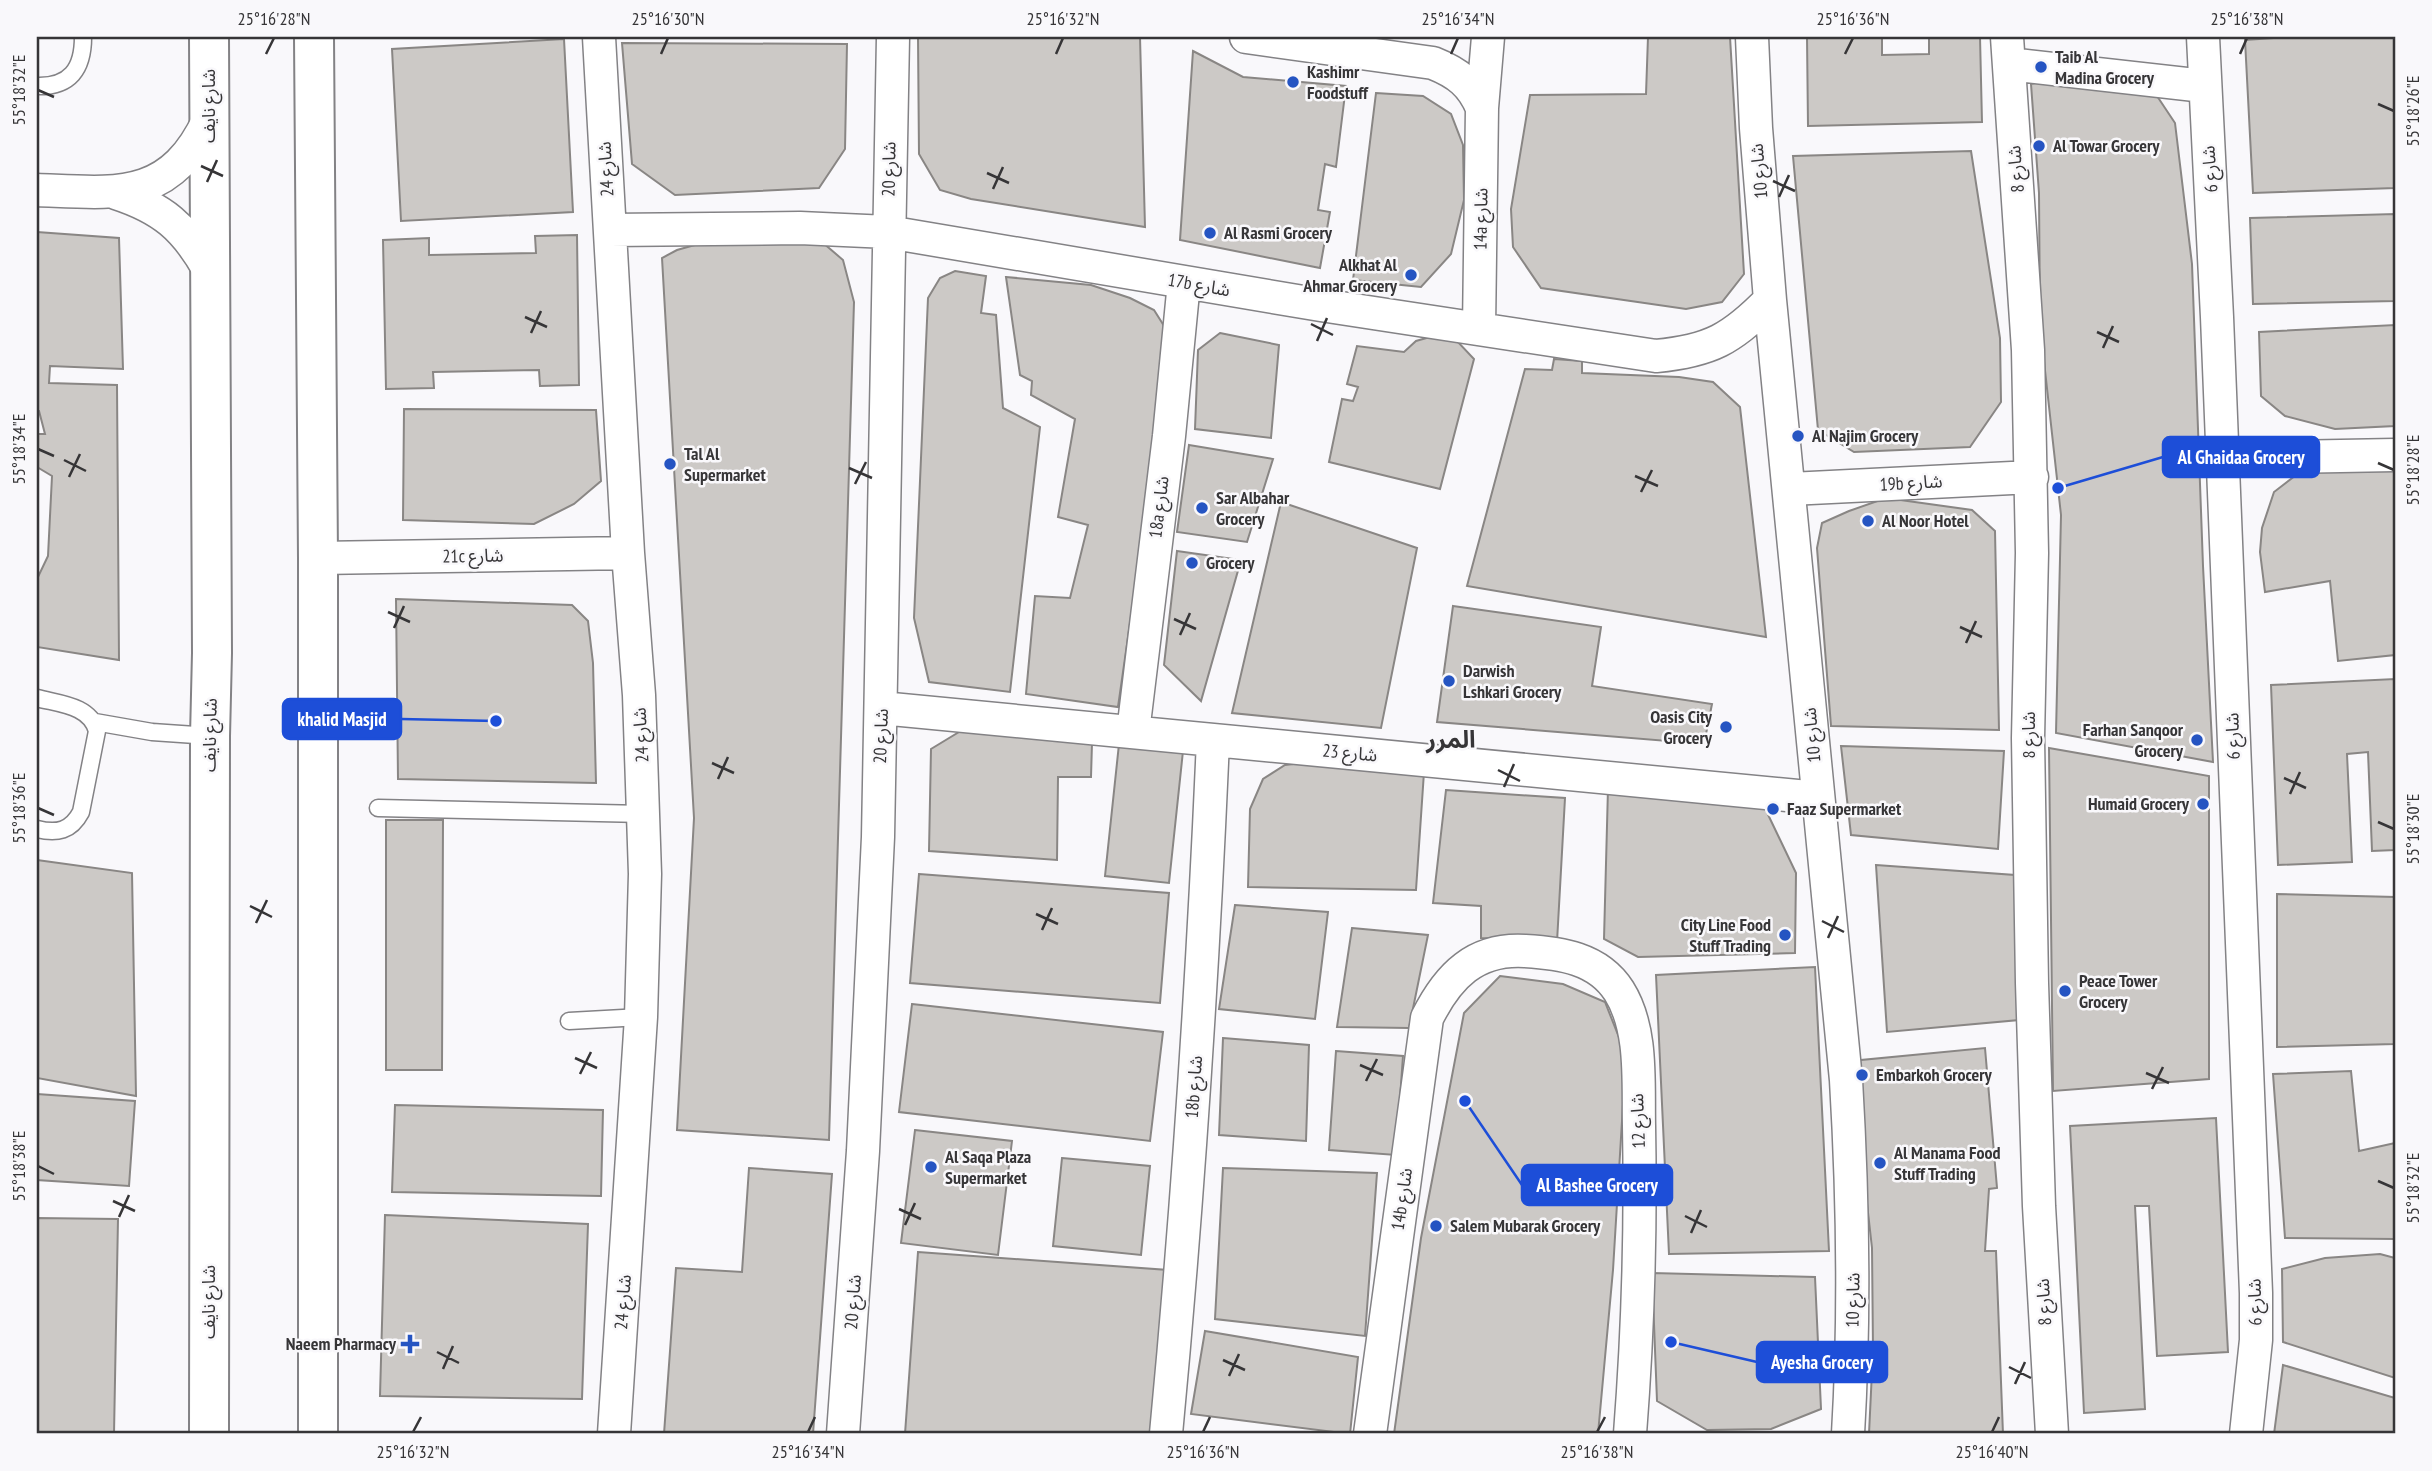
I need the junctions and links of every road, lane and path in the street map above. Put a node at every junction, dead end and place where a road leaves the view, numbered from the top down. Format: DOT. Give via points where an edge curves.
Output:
graph roads {
  1 [pos="83,37"];
  2 [pos="209,37"];
  3 [pos="294,37"];
  4 [pos="313,37"];
  5 [pos="599,37"];
  6 [pos="893,37"];
  7 [pos="1246,37"];
  8 [pos="1478,37"];
  9 [pos="1488,37"];
  10 [pos="1752,37"];
  11 [pos="2203,37"];
  12 [pos="2008,51"];
  13 [pos="1433,63"];
  14 [pos="37,86"];
  15 [pos="2204,86"];
  16 [pos="314,96"];
  17 [pos="1482,108"];
  18 [pos="209,120"];
  19 [pos="37,190"];
  20 [pos="116,193"];
  21 [pos="610,230"];
  22 [pos="888,232"];
  23 [pos="209,270"];
  24 [pos="1184,282"];
  25 [pos="1770,300"];
  26 [pos="1479,330"];
  27 [pos="2395,455"];
  28 [pos="2222,458"];
  29 [pos="2032,477"];
  30 [pos="1790,489"];
  31 [pos="628,553"];
  32 [pos="318,558"];
  33 [pos="37,698"];
  34 [pos="881,708"];
  35 [pos="95,722"];
  36 [pos="1133,732"];
  37 [pos="210,736"];
  38 [pos="1213,740"];
  39 [pos="1818,798"];
  40 [pos="378,808"];
  41 [pos="644,814"];
  42 [pos="37,829"];
  43 [pos="1457,972"];
  44 [pos="641,1017"];
  45 [pos="569,1021"];
  46 [pos="209,1434"];
  47 [pos="318,1434"];
  48 [pos="614,1434"];
  49 [pos="843,1434"];
  50 [pos="1166,1434"];
  51 [pos="1370,1434"];
  52 [pos="1630,1434"];
  53 [pos="1848,1434"];
  54 [pos="2052,1434"];
  55 [pos="2246,1434"];
  1 -- 14 [label="lane" via="76,71 55,85"];
  2 -- 18 [label="main road, شارع نايف"];
  3 -- 16 [label="main road"];
  4 -- 16 [label="main road"];
  5 -- 21 [label="street, شارع 24"];
  6 -- 22 [label="street, شارع 20"];
  7 -- 13 [label="street"];
  8 -- 13 [label="street" via="1451,58"];
  9 -- 17 [label="street, 14a شارع"];
  10 -- 25 [label="street, شارع 10"];
  11 -- 15 [label="street, شارع 6"];
  12 -- 15 [label="street"];
  12 -- 29 [label="street, شارع 8"];
  13 -- 17 [label="street" via="1464,80"];
  15 -- 28 [label="street, شارع 6"];
  16 -- 32 [label="main road"];
  17 -- 26 [label="street, 14a شارع"];
  18 -- 20 [label="street" via="183,161 141,187"];
  18 -- 23 [label="main road, شارع نايف"];
  19 -- 20 [label="street"];
  20 -- 23 [label="street" via="162,213 197,248"];
  21 -- 22 [label="street, 17b شارع"];
  21 -- 31 [label="street, شارع 24"];
  22 -- 24 [label="street, 17b شارع"];
  22 -- 34 [label="street, شارع 20"];
  23 -- 37 [label="main road, شارع نايف"];
  24 -- 26 [label="street, 17b شارع"];
  24 -- 36 [label="street, 18a شارع"];
  25 -- 26 [label="street, 17b شارع" via="1747,324 1719,342 1689,353 1656,356"];
  25 -- 30 [label="street, شارع 10"];
  27 -- 28 [label="street"];
  28 -- 55 [label="street, شارع 6" via="2256,1293"];
  29 -- 30 [label="street, 19b شارع"];
  29 -- 54 [label="street, شارع 8" via="2028,738 2032,983"];
  30 -- 39 [label="street, شارع 10"];
  31 -- 32 [label="street, 21c شارع"];
  31 -- 41 [label="street, شارع 24"];
  32 -- 47 [label="main road"];
  33 -- 35 [label="lane" via="79,710"];
  34 -- 36 [label="street, شارع 23"];
  34 -- 49 [label="street, شارع 20" via="864,1140"];
  35 -- 37 [label="lane"];
  35 -- 42 [label="lane" via="96,739 81,812 68,829"];
  36 -- 38 [label="street, شارع 23"];
  37 -- 46 [label="main road, شارع نايف"];
  38 -- 39 [label="street, شارع 23"];
  38 -- 50 [label="street, 18b شارع" via="1194,1084"];
  39 -- 53 [label="street, شارع 10" via="1852,1174"];
  40 -- 41 [label="lane"];
  41 -- 44 [label="street, شارع 24"];
  43 -- 51 [label="street, 14b شارع" via="1439,993 1427,1018"];
  43 -- 52 [label="street, شارع 12" via="1480,958 1507,950 1562,954 1600,971 1618,988 1629,1010 1635,1035 1640,1182"];
  44 -- 45 [label="lane"];
  44 -- 48 [label="street, شارع 24"];
}
